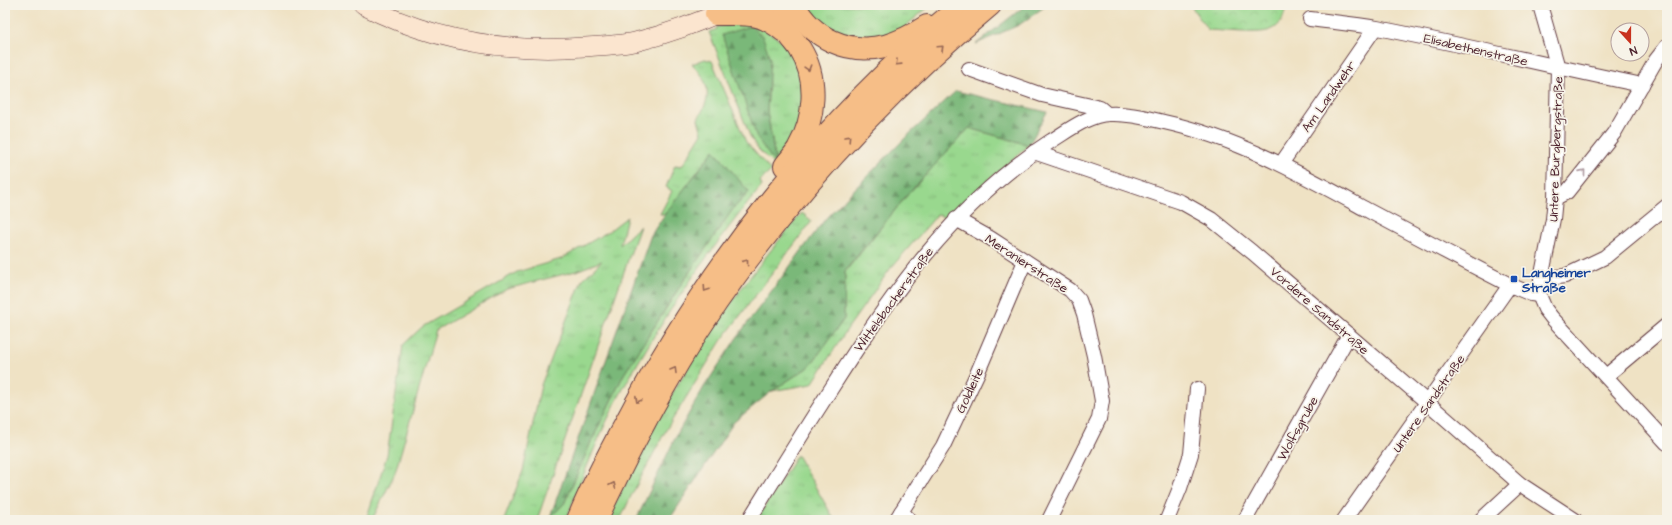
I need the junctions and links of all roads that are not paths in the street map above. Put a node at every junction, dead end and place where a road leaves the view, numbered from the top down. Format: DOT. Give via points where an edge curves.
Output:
graph roads {
  1 [pos="363,5"];
  2 [pos="736,5"];
  3 [pos="772,5"];
  4 [pos="794,5"];
  5 [pos="990,5"];
  6 [pos="1540,5"];
  7 [pos="960,7"];
  8 [pos="716,14"];
  9 [pos="1310,19"];
  10 [pos="1375,28"];
  11 [pos="789,34"];
  12 [pos="1667,46"];
  13 [pos="1558,68"];
  14 [pos="969,69"];
  15 [pos="1642,85"];
  16 [pos="1108,114"];
  17 [pos="1034,152"];
  18 [pos="1281,164"];
  19 [pos="1555,198"];
  20 [pos="1667,206"];
  21 [pos="956,219"];
  22 [pos="744,234"];
  23 [pos="1025,261"];
  24 [pos="1541,279"];
  25 [pos="1510,285"];
  26 [pos="1540,295"];
  27 [pos="1667,325"];
  28 [pos="1349,335"];
  29 [pos="1606,376"];
  30 [pos="1197,390"];
  31 [pos="1428,403"];
  32 [pos="1667,443"];
  33 [pos="1520,484"];
  34 [pos="902,517"];
  35 [pos="578,520"];
  36 [pos="596,520"];
  37 [pos="749,520"];
  38 [pos="1049,520"];
  39 [pos="1167,520"];
  40 [pos="1245,520"];
  41 [pos="1344,520"];
  42 [pos="1481,520"];
  43 [pos="1575,520"];
  1 -- 8 [label="main road" via="409,26 446,38 527,49 566,49 634,42 668,33"];
  2 -- 8 [label="main road"];
  3 -- 11 [label="highway"];
  4 -- 7 [label="highway" via="800,17 816,32 845,47 868,48 885,46 918,32"];
  36 -- 5 [label="highway, one-way" via="667,383 731,282 771,229 822,167 882,104"];
  6 -- 13 [label="street, Untere Burgbergstraße"];
  7 -- 22 [label="highway, one-way" via="865,95 804,161"];
  8 -- 11 [label="highway" via="760,16 773,21"];
  9 -- 10 [label="street, Elisabethenstraße"];
  10 -- 13 [label="street, Elisabethenstraße" via="1449,42"];
  10 -- 18 [label="street, Am Landwehr"];
  11 -- 22 [label="highway, one-way" via="805,59 812,83 809,122 798,149 778,176"];
  12 -- 15 [label="street"];
  13 -- 15 [label="street, Elisabethenstraße"];
  13 -- 19 [label="street, Untere Burgbergstraße"];
  14 -- 16 [label="street" via="1042,95 1100,108"];
  19 -- 15 [label="street, one-way" via="1567,192 1614,133"];
  16 -- 17 [label="street, Wittelsbacherstraße" via="1081,123"];
  16 -- 18 [label="street" via="1136,116 1181,126 1219,137"];
  17 -- 21 [label="street, Wittelsbacherstraße"];
  17 -- 28 [label="street, Vordere Sandstraße" via="1181,202 1211,219"];
  18 -- 25 [label="street"];
  19 -- 24 [label="street, Untere Burgbergstraße"];
  20 -- 24 [label="street" via="1605,258 1565,276"];
  21 -- 23 [label="street, Meranierstraße"];
  21 -- 37 [label="street, Wittelsbacherstraße" via="905,278 865,334"];
  22 -- 35 [label="highway, one-way" via="680,327 641,394 595,481"];
  23 -- 34 [label="street, Goldleite" via="943,446"];
  23 -- 38 [label="street, Meranierstraße" via="1070,290 1079,300 1093,349 1102,401 1100,419"];
  24 -- 26 [label="street, Untere Burgbergstraße"];
  25 -- 26 [label="street" via="1530,294"];
  25 -- 31 [label="street, Untere Sandstraße"];
  26 -- 29 [label="street" via="1545,309 1552,318"];
  27 -- 29 [label="street"];
  28 -- 31 [label="street, Vordere Sandstraße"];
  28 -- 40 [label="street, Wolfsgrube"];
  29 -- 32 [label="street"];
  30 -- 39 [label="street" via="1191,454"];
  31 -- 33 [label="street, Vordere Sandstraße"];
  31 -- 41 [label="street, Untere Sandstraße"];
  33 -- 42 [label="street"];
  33 -- 43 [label="street, Vordere Sandstraße"];
}
